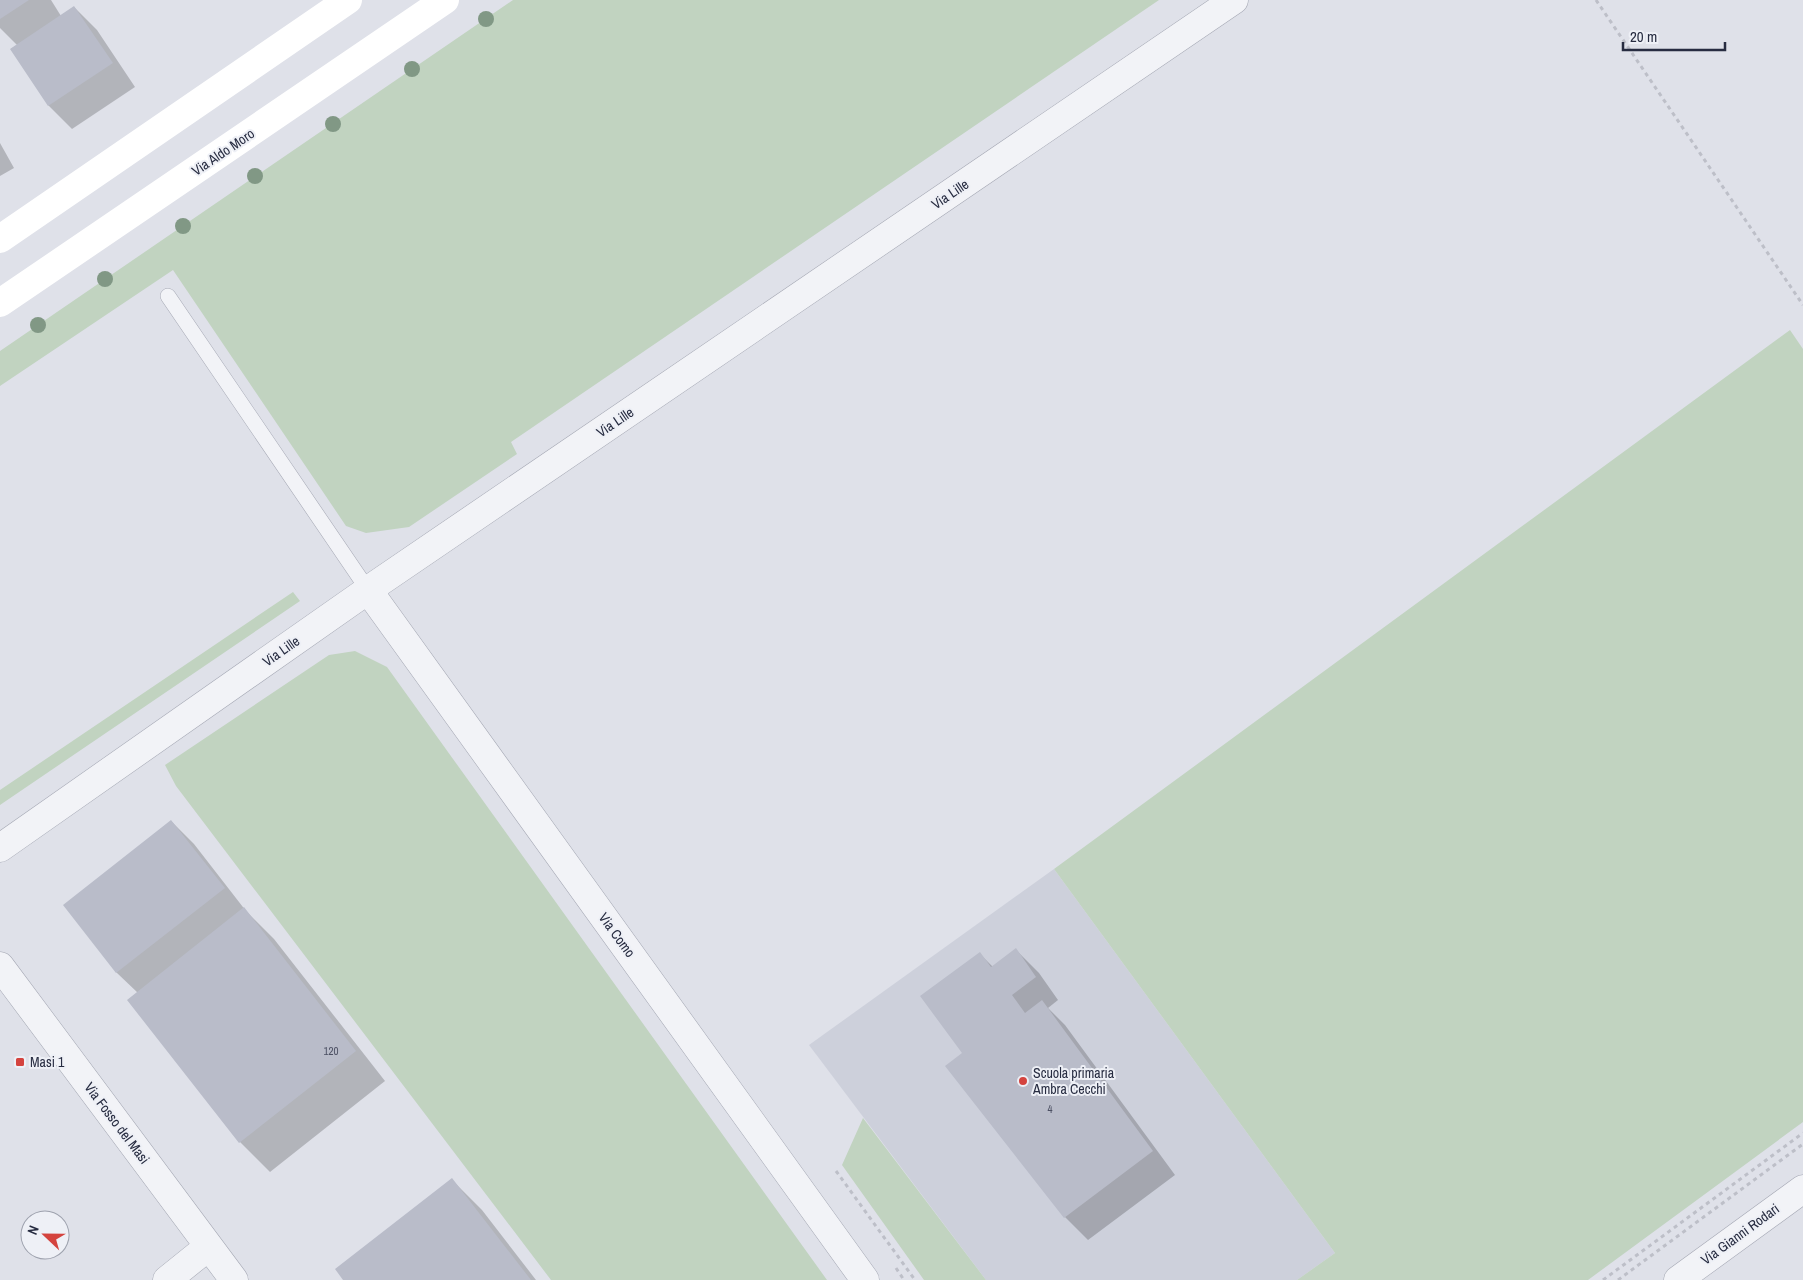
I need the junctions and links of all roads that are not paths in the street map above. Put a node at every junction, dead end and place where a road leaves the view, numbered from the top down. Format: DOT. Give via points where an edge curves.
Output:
graph roads {
  1 [pos="348,0"];
  2 [pos="445,0"];
  3 [pos="1234,0"];
  4 [pos="0,239"];
  5 [pos="168,296"];
  6 [pos="0,303"];
  7 [pos="368,590"];
  8 [pos="0,848"];
  9 [pos="0,966"];
  10 [pos="1803,1189"];
  11 [pos="208,1247"];
  12 [pos="167,1280"];
  13 [pos="234,1280"];
  14 [pos="865,1280"];
  15 [pos="1678,1280"];
  1 -- 4 [label="main road"];
  2 -- 6 [label="main road, Via Aldo Moro"];
  3 -- 7 [label="street, Via Lille"];
  5 -- 7 [label="lane"];
  7 -- 8 [label="street, Via Lille"];
  7 -- 14 [label="street, Via Como"];
  9 -- 11 [label="street, Via Fosso del Masi"];
  10 -- 15 [label="street, Via Gianni Rodari"];
  11 -- 12 [label="street"];
  11 -- 13 [label="street, Via Fosso del Masi"];
}
